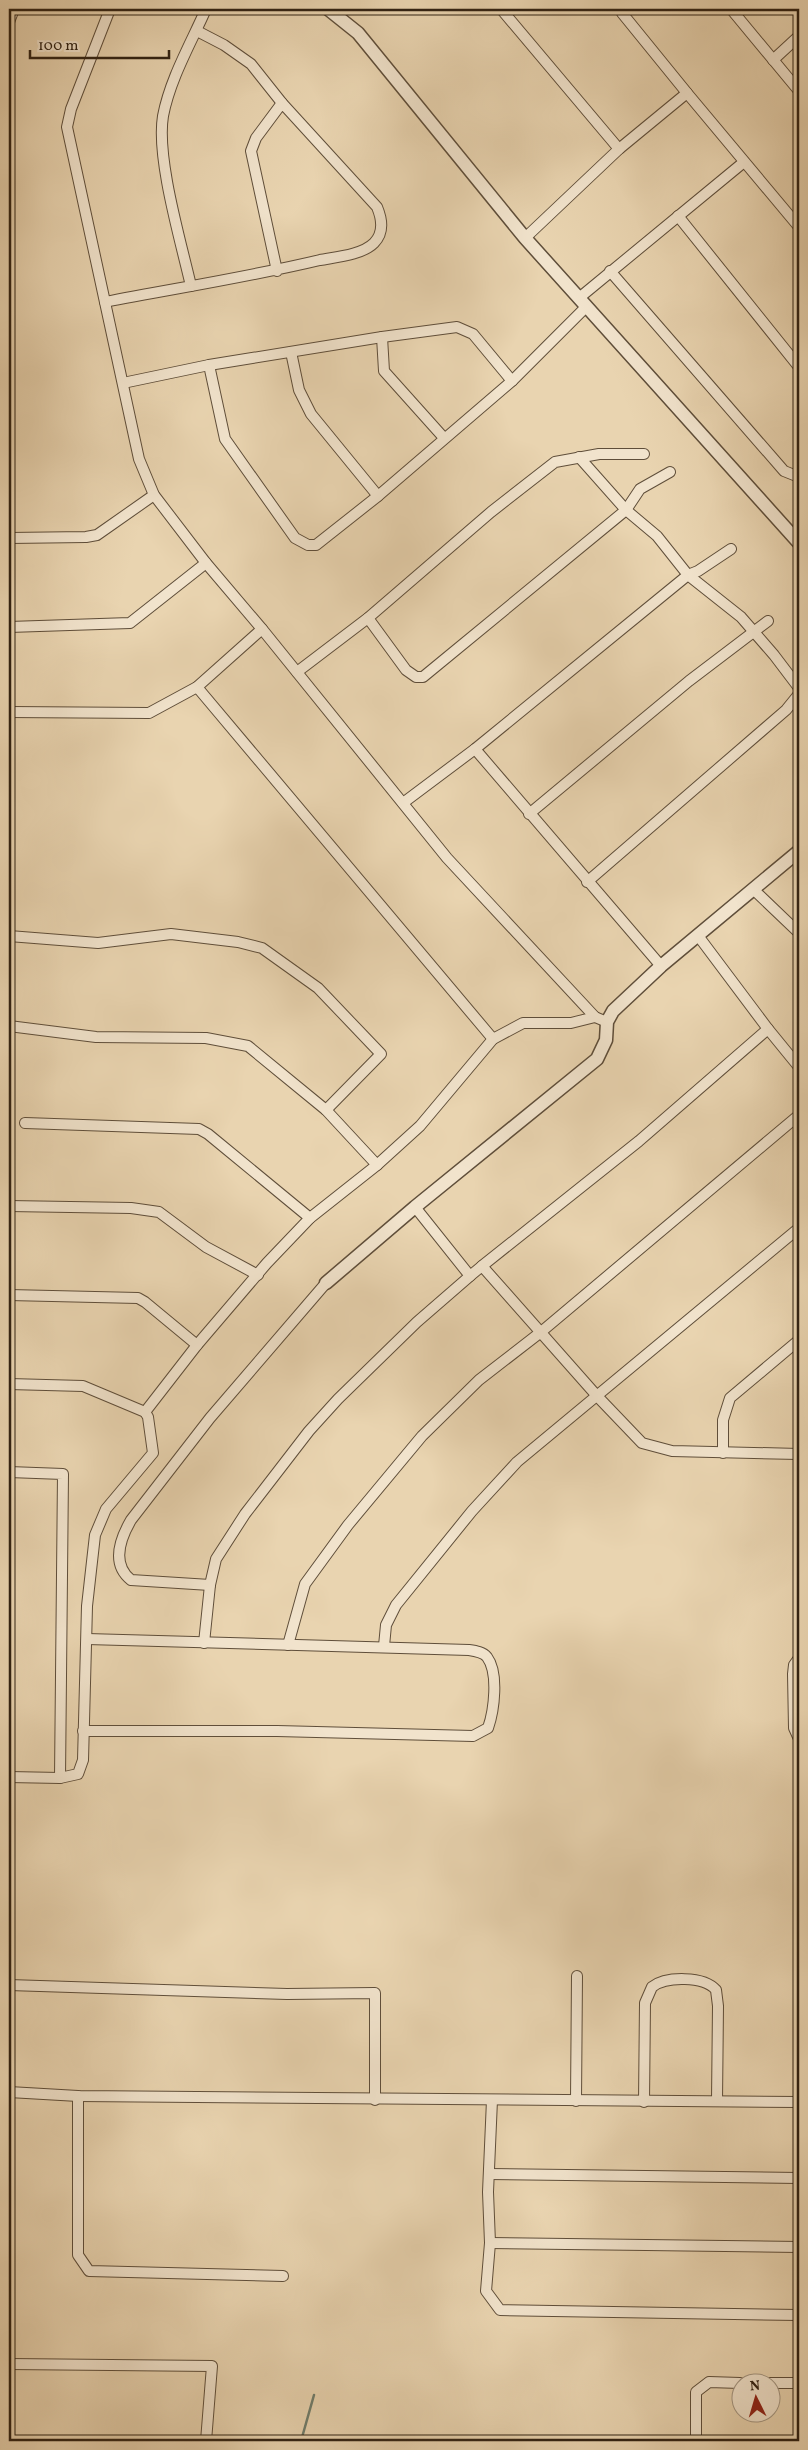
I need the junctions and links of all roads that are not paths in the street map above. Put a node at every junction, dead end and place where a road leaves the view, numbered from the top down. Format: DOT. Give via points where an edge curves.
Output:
graph roads {
  1 [pos="14,9"];
  2 [pos="110,9"];
  3 [pos="206,9"];
  4 [pos="328,9"];
  5 [pos="501,9"];
  6 [pos="622,9"];
  7 [pos="731,9"];
  8 [pos="9,22"];
  9 [pos="197,30"];
  10 [pos="799,36"];
  11 [pos="773,60"];
  12 [pos="799,91"];
  13 [pos="687,93"];
  14 [pos="282,103"];
  15 [pos="619,149"];
  16 [pos="744,162"];
  17 [pos="678,216"];
  18 [pos="799,227"];
  19 [pos="525,238"];
  20 [pos="277,271"];
  21 [pos="610,271"];
  22 [pos="191,286"];
  23 [pos="106,302"];
  24 [pos="583,302"];
  25 [pos="382,337"];
  26 [pos="291,352"];
  27 [pos="209,366"];
  28 [pos="799,367"];
  29 [pos="512,381"];
  30 [pos="123,384"];
  31 [pos="444,438"];
  32 [pos="644,454"];
  33 [pos="579,457"];
  34 [pos="670,472"];
  35 [pos="799,477"];
  36 [pos="154,495"];
  37 [pos="378,496"];
  38 [pos="626,510"];
  39 [pos="798,537"];
  40 [pos="9,538"];
  41 [pos="731,549"];
  42 [pos="206,564"];
  43 [pos="688,575"];
  44 [pos="368,618"];
  45 [pos="768,621"];
  46 [pos="9,627"];
  47 [pos="262,629"];
  48 [pos="754,631"];
  49 [pos="297,672"];
  50 [pos="197,687"];
  51 [pos="799,688"];
  52 [pos="799,694"];
  53 [pos="9,712"];
  54 [pos="475,749"];
  55 [pos="403,803"];
  56 [pos="529,814"];
  57 [pos="799,851"];
  58 [pos="587,882"];
  59 [pos="754,890"];
  60 [pos="799,933"];
  61 [pos="9,936"];
  62 [pos="699,937"];
  63 [pos="661,966"];
  64 [pos="595,1017"];
  65 [pos="607,1022"];
  66 [pos="9,1026"];
  67 [pos="768,1029"];
  68 [pos="493,1039"];
  69 [pos="799,1067"];
  70 [pos="326,1110"];
  71 [pos="799,1115"];
  72 [pos="25,1123"];
  73 [pos="377,1164"];
  74 [pos="9,1206"];
  75 [pos="415,1207"];
  76 [pos="310,1218"];
  77 [pos="799,1228"];
  78 [pos="482,1266"];
  79 [pos="258,1275"];
  80 [pos="470,1276"];
  81 [pos="326,1283"];
  82 [pos="9,1295"];
  83 [pos="541,1332"];
  84 [pos="799,1340"];
  85 [pos="197,1345"];
  86 [pos="9,1384"];
  87 [pos="597,1396"];
  88 [pos="145,1412"];
  89 [pos="724,1453"];
  90 [pos="799,1454"];
  91 [pos="9,1472"];
  92 [pos="210,1584"];
  93 [pos="86,1639"];
  94 [pos="204,1643"];
  95 [pos="288,1645"];
  96 [pos="384,1646"];
  97 [pos="799,1658"];
  98 [pos="84,1731"];
  99 [pos="799,1738"];
  100 [pos="9,1777"];
  101 [pos="60,1778"];
  102 [pos="577,1976"];
  103 [pos="9,1985"];
  104 [pos="9,2092"];
  105 [pos="78,2096"];
  106 [pos="376,2100"];
  107 [pos="492,2100"];
  108 [pos="576,2101"];
  109 [pos="717,2101"];
  110 [pos="644,2102"];
  111 [pos="799,2102"];
  112 [pos="489,2174"];
  113 [pos="799,2178"];
  114 [pos="490,2243"];
  115 [pos="799,2247"];
  116 [pos="283,2276"];
  117 [pos="799,2315"];
  118 [pos="9,2364"];
  119 [pos="730,2383"];
  120 [pos="780,2383"];
  121 [pos="799,2384"];
  122 [pos="206,2441"];
  123 [pos="696,2441"];
  1 -- 8 [label="street"];
  2 -- 23 [label="street" via="67,127"];
  3 -- 9 [label="street"];
  4 -- 19 [label="street" via="358,33"];
  5 -- 15 [label="street"];
  6 -- 13 [label="street"];
  7 -- 11 [label="street"];
  9 -- 14 [label="street" via="251,64"];
  9 -- 22 [label="street" via="170,92 162,132 168,181"];
  10 -- 11 [label="street"];
  11 -- 12 [label="street"];
  13 -- 15 [label="street"];
  13 -- 16 [label="street"];
  14 -- 20 [label="street" via="256,138 251,151"];
  14 -- 20 [label="street" via="377,207 381,226 373,244 361,250"];
  15 -- 19 [label="street"];
  16 -- 17 [label="street"];
  16 -- 18 [label="street"];
  17 -- 21 [label="street"];
  17 -- 28 [label="street"];
  19 -- 24 [label="street"];
  20 -- 22 [label="street"];
  21 -- 24 [label="street"];
  21 -- 35 [label="street" via="784,471"];
  22 -- 23 [label="street"];
  23 -- 30 [label="street"];
  24 -- 29 [label="street"];
  24 -- 39 [label="street"];
  25 -- 26 [label="street"];
  25 -- 29 [label="street" via="444,328 465,329 477,338"];
  25 -- 31 [label="street" via="384,371"];
  26 -- 27 [label="street"];
  26 -- 37 [label="street" via="299,390 311,414"];
  27 -- 30 [label="street"];
  27 -- 37 [label="street" via="225,439 295,538 308,545 316,545"];
  29 -- 31 [label="street"];
  30 -- 36 [label="street" via="142,470"];
  31 -- 37 [label="street"];
  32 -- 33 [label="street"];
  33 -- 38 [label="street"];
  33 -- 44 [label="street" via="555,462 535,476"];
  34 -- 38 [label="street" via="640,489"];
  36 -- 40 [label="street" via="97,535"];
  36 -- 42 [label="street"];
  38 -- 43 [label="street" via="657,536"];
  38 -- 44 [label="street" via="423,677 416,677 406,670"];
  41 -- 43 [label="street"];
  42 -- 46 [label="street" via="130,623"];
  42 -- 47 [label="street"];
  43 -- 48 [label="street"];
  43 -- 54 [label="street"];
  44 -- 49 [label="street"];
  45 -- 48 [label="street"];
  47 -- 49 [label="street"];
  47 -- 50 [label="street"];
  48 -- 51 [label="street"];
  48 -- 56 [label="street"];
  49 -- 55 [label="street"];
  50 -- 53 [label="street" via="149,713"];
  50 -- 68 [label="street"];
  52 -- 58 [label="street" via="786,710"];
  54 -- 55 [label="street"];
  54 -- 56 [label="street"];
  55 -- 64 [label="street" via="447,858"];
  56 -- 58 [label="street"];
  57 -- 59 [label="street"];
  58 -- 63 [label="street"];
  59 -- 60 [label="street"];
  59 -- 62 [label="street"];
  61 -- 70 [label="street" via="98,943 170,934 262,948 318,988 381,1054"];
  62 -- 63 [label="street"];
  62 -- 67 [label="street"];
  63 -- 65 [label="street" via="613,1011"];
  64 -- 65 [label="street"];
  64 -- 68 [label="street" via="571,1023 523,1023"];
  65 -- 75 [label="street" via="606,1040 597,1059"];
  66 -- 70 [label="street" via="96,1036 206,1038 248,1046"];
  67 -- 69 [label="street"];
  67 -- 78 [label="street" via="639,1141"];
  68 -- 73 [label="street" via="420,1126"];
  70 -- 73 [label="street"];
  71 -- 83 [label="street"];
  72 -- 76 [label="street" via="199,1129"];
  73 -- 76 [label="street"];
  74 -- 79 [label="street" via="131,1208 159,1212 206,1247"];
  75 -- 80 [label="street"];
  75 -- 81 [label="street"];
  76 -- 79 [label="street"];
  77 -- 87 [label="street"];
  78 -- 80 [label="street"];
  78 -- 83 [label="street"];
  79 -- 85 [label="street"];
  80 -- 92 [label="street" via="417,1322 309,1431 220,1551"];
  81 -- 92 [label="street" via="210,1418 122,1535 119,1562 123,1574 131,1580"];
  82 -- 85 [label="street" via="138,1298"];
  83 -- 87 [label="street"];
  83 -- 95 [label="street" via="479,1380 422,1436 348,1525 306,1584"];
  84 -- 89 [label="street" via="730,1398 723,1420"];
  85 -- 88 [label="street"];
  86 -- 88 [label="street" via="83,1386"];
  87 -- 89 [label="street" via="642,1443 672,1451"];
  87 -- 96 [label="street" via="517,1462 472,1511 389,1614"];
  88 -- 93 [label="street" via="153,1453 100,1519 95,1535"];
  89 -- 90 [label="street"];
  91 -- 101 [label="street" via="63,1474"];
  92 -- 94 [label="street"];
  93 -- 94 [label="street"];
  93 -- 98 [label="street"];
  94 -- 95 [label="street"];
  95 -- 96 [label="street"];
  96 -- 98 [label="street" via="469,1650 486,1656 491,1665 494,1690 488,1728 473,1736 247,1730"];
  97 -- 99 [label="street" via="793,1674 794,1728"];
  98 -- 101 [label="street" via="83,1760 78,1774"];
  100 -- 101 [label="street"];
  102 -- 108 [label="street"];
  103 -- 106 [label="street" via="287,1994 375,1993"];
  104 -- 105 [label="street"];
  105 -- 106 [label="street"];
  105 -- 116 [label="street" via="78,2256 88,2271"];
  106 -- 107 [label="street"];
  107 -- 108 [label="street"];
  107 -- 112 [label="street"];
  108 -- 110 [label="street"];
  109 -- 110 [label="street"];
  109 -- 110 [label="street" via="716,1990 707,1982 663,1981 652,1987 646,2003"];
  109 -- 111 [label="street"];
  112 -- 113 [label="street"];
  112 -- 114 [label="street"];
  114 -- 115 [label="street"];
  114 -- 117 [label="street" via="486,2291 500,2310"];
  118 -- 122 [label="street" via="212,2366"];
  119 -- 123 [label="street" via="709,2382 696,2392"];
  120 -- 121 [label="street"];
}
